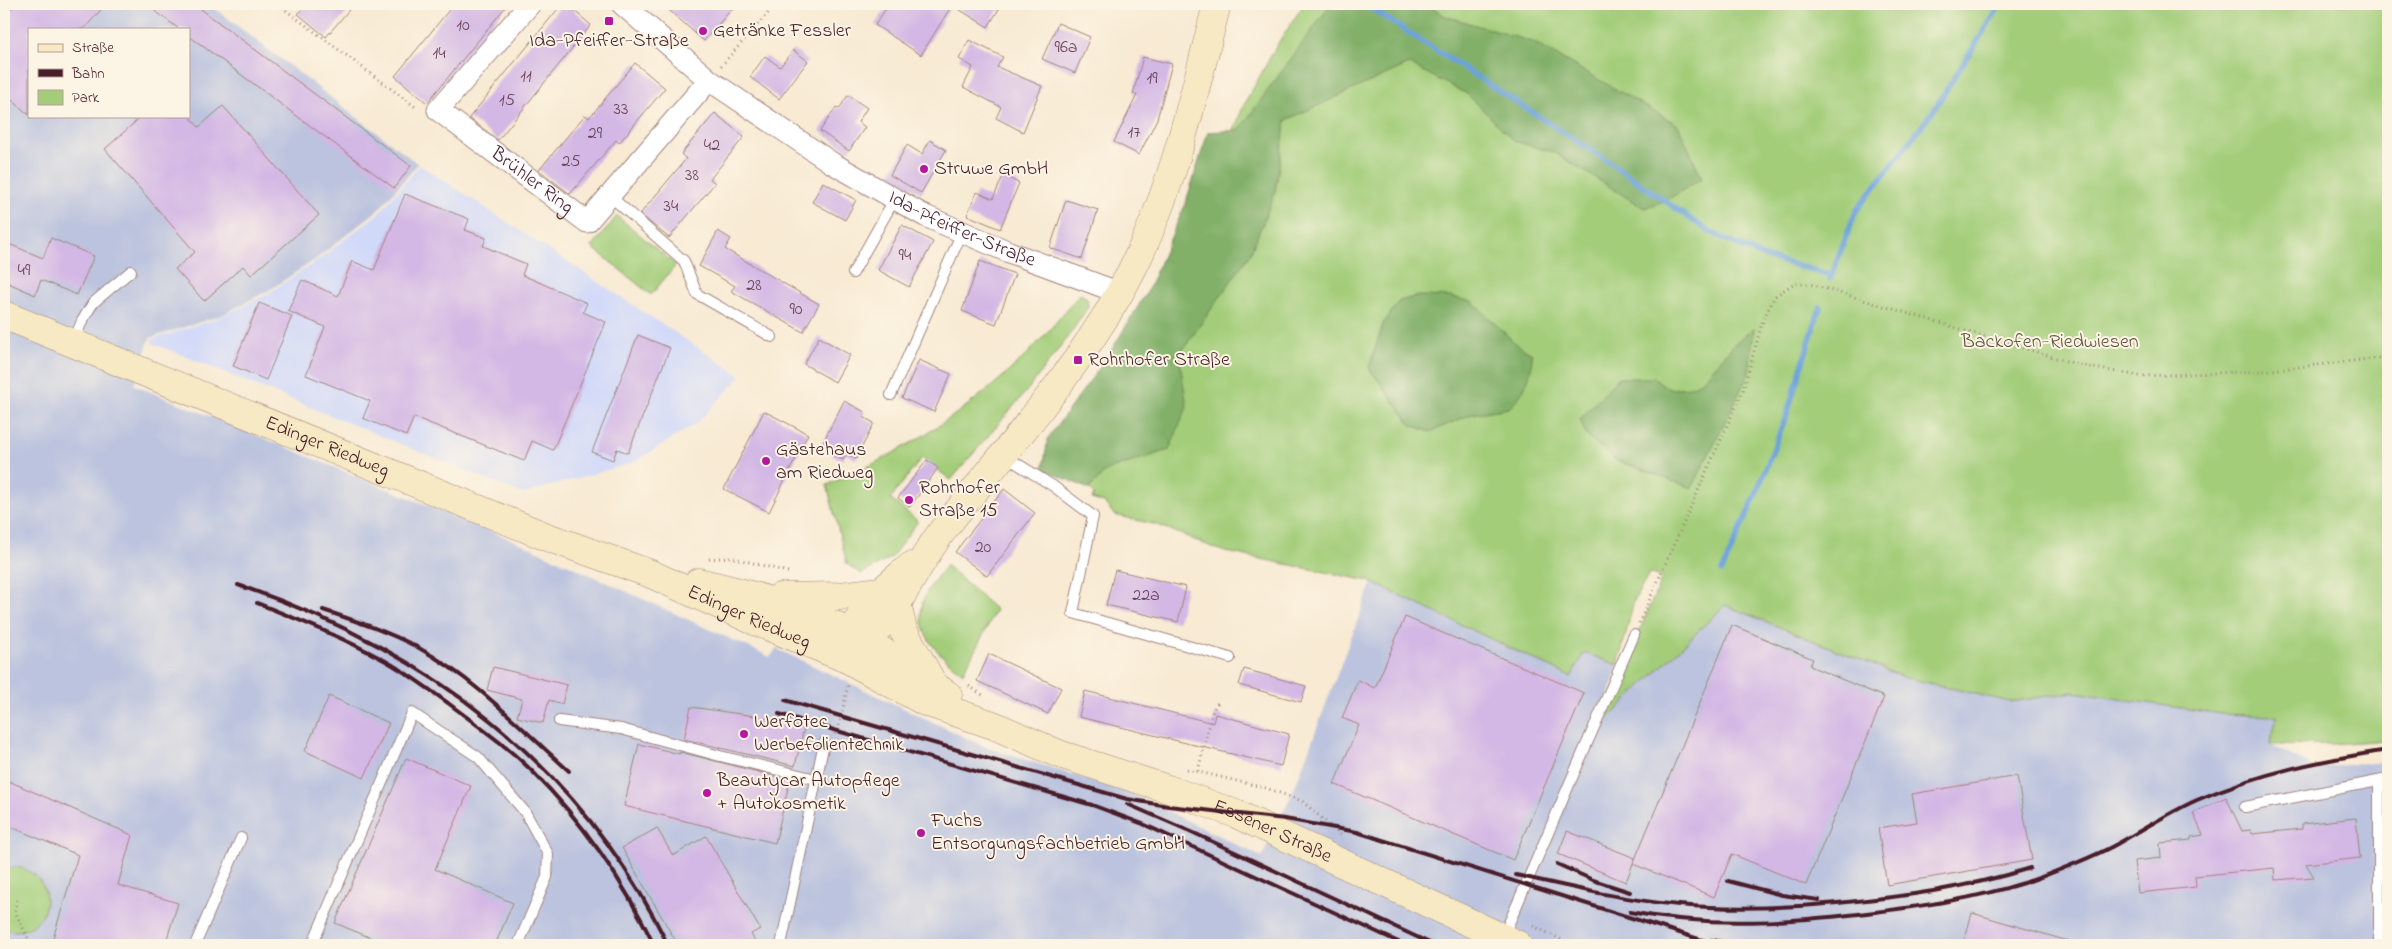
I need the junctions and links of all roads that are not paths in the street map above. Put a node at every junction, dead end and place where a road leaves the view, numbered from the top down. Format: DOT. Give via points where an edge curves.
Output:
graph roads {
  1 [pos="530,4"];
  2 [pos="622,4"];
  3 [pos="1217,4"];
  4 [pos="710,80"];
  5 [pos="610,196"];
  6 [pos="895,198"];
  7 [pos="962,232"];
  8 [pos="131,271"];
  9 [pos="853,272"];
  10 [pos="1120,293"];
  11 [pos="4,315"];
  12 [pos="772,337"];
  13 [pos="72,344"];
  14 [pos="891,395"];
  15 [pos="1003,454"];
  16 [pos="651,574"];
  17 [pos="762,597"];
  18 [pos="889,597"];
  19 [pos="1634,636"];
  20 [pos="854,653"];
  21 [pos="1230,658"];
  22 [pos="934,686"];
  23 [pos="559,721"];
  24 [pos="993,725"];
  25 [pos="824,743"];
  26 [pos="816,779"];
  27 [pos="2384,780"];
  28 [pos="2245,807"];
  29 [pos="241,838"];
  30 [pos="1511,933"];
  31 [pos="195,945"];
  32 [pos="312,945"];
  33 [pos="518,945"];
  34 [pos="780,945"];
  35 [pos="2379,945"];
  1 -- 5 [label="street, Brühler Ring" via="438,110 586,222"];
  2 -- 4 [label="street, Ida-Pfeiffer-Straße"];
  3 -- 10 [label="main road" via="1176,158 1156,216"];
  4 -- 5 [label="street, Brühler Ring"];
  4 -- 6 [label="street, Ida-Pfeiffer-Straße" via="832,163"];
  5 -- 12 [label="lane" via="684,261 696,294"];
  6 -- 7 [label="street, Ida-Pfeiffer-Straße"];
  6 -- 9 [label="lane"];
  7 -- 10 [label="street, Ida-Pfeiffer-Straße"];
  7 -- 14 [label="lane"];
  8 -- 13 [label="lane" via="93,303"];
  10 -- 15 [label="main road" via="1078,360"];
  11 -- 13 [label="main road, Edinger Riedweg"];
  13 -- 16 [label="main road, Edinger Riedweg" via="547,537"];
  15 -- 18 [label="main road"];
  15 -- 21 [label="lane" via="1054,486 1093,516 1073,614"];
  16 -- 17 [label="main road, Edinger Riedweg"];
  16 -- 20 [label="main road, Edinger Riedweg" via="750,619"];
  17 -- 18 [label="main road"];
  17 -- 20 [label="main road, Edinger Riedweg"];
  18 -- 20 [label="main road"];
  18 -- 22 [label="main road"];
  19 -- 30 [label="lane"];
  20 -- 22 [label="main road, Essener Straße"];
  20 -- 24 [label="main road, Essener Straße" via="925,702"];
  22 -- 24 [label="main road, Essener Straße"];
  23 -- 26 [label="lane" via="622,729"];
  24 -- 30 [label="main road, Essener Straße" via="1059,754 1236,814"];
  25 -- 26 [label="lane"];
  26 -- 34 [label="lane"];
  27 -- 28 [label="lane"];
  27 -- 35 [label="lane"];
  29 -- 31 [label="lane"];
  32 -- 33 [label="lane" via="412,712 478,757 525,812 548,854 547,877"];
}
